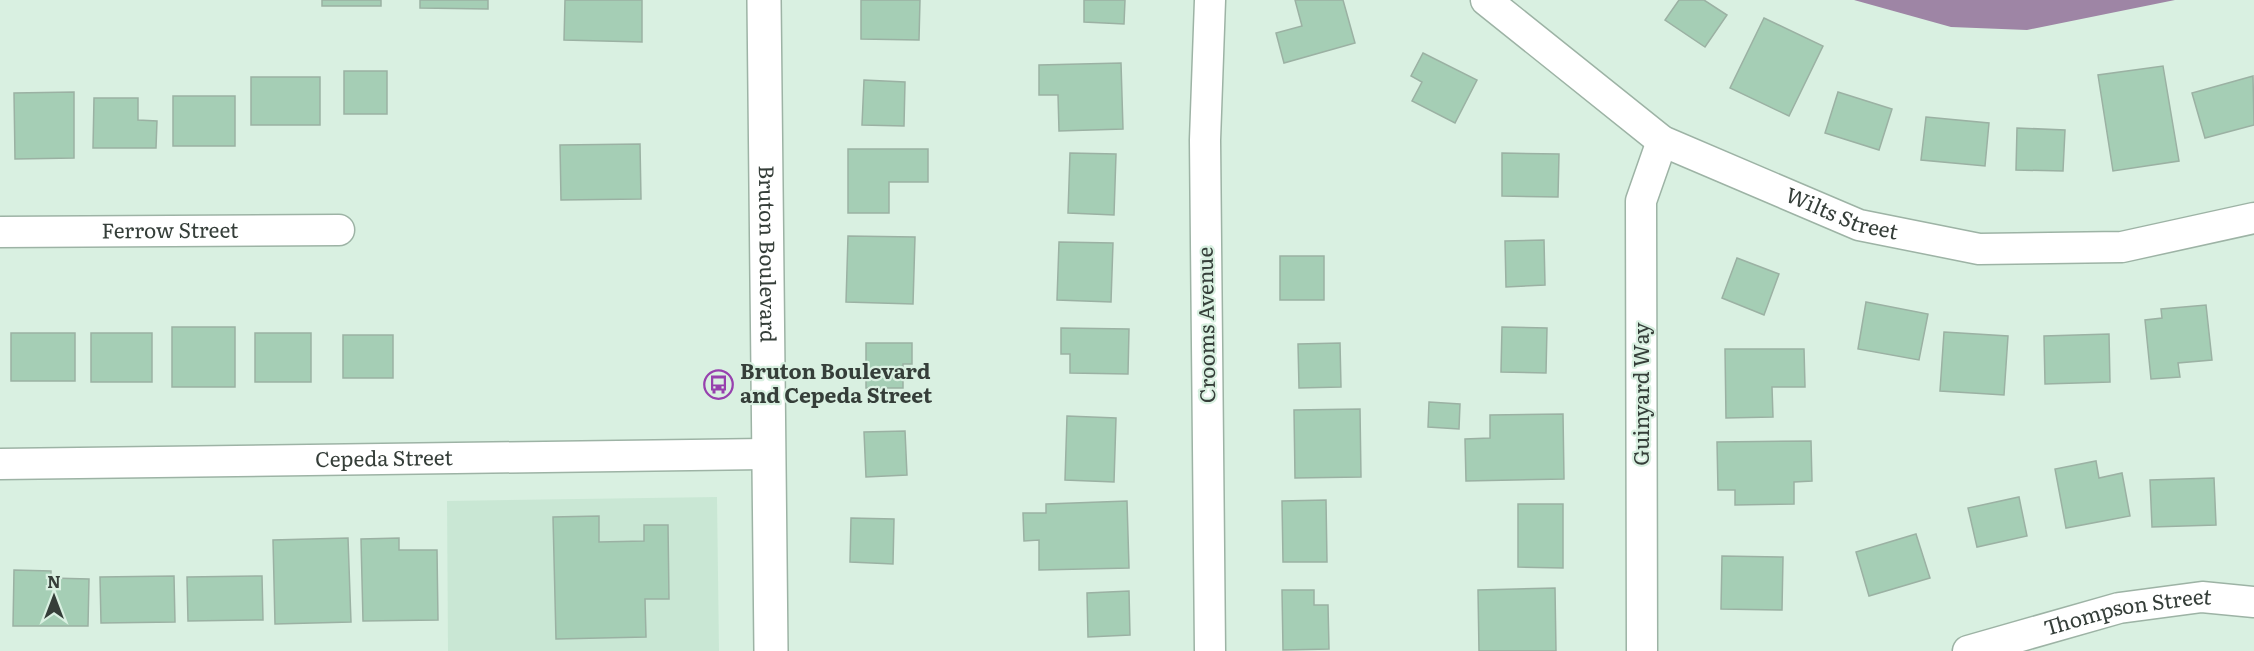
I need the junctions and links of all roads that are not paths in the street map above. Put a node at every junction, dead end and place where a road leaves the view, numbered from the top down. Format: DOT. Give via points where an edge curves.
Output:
graph roads {
  1 [pos="764,0"];
  2 [pos="1210,0"];
  3 [pos="1486,0"];
  4 [pos="1662,141"];
  5 [pos="2254,218"];
  6 [pos="339,230"];
  7 [pos="0,232"];
  8 [pos="767,454"];
  9 [pos="0,464"];
  10 [pos="2254,602"];
  11 [pos="771,651"];
  12 [pos="1210,651"];
  13 [pos="1642,651"];
  14 [pos="1968,651"];
  1 -- 8 [label="street, Bruton Boulevard"];
  2 -- 12 [label="street, Crooms Avenue" via="1205,140"];
  3 -- 4 [label="street, Wilts Street"];
  4 -- 5 [label="street, Wilts Street" via="1859,225 1979,249 2122,247"];
  4 -- 13 [label="street, Guinyard Way" via="1641,201"];
  6 -- 7 [label="street, Ferrow Street"];
  8 -- 9 [label="street, Cepeda Street"];
  8 -- 11 [label="street, Bruton Boulevard"];
  10 -- 14 [label="street, Thompson Street" via="2202,597 2119,608"];
}
